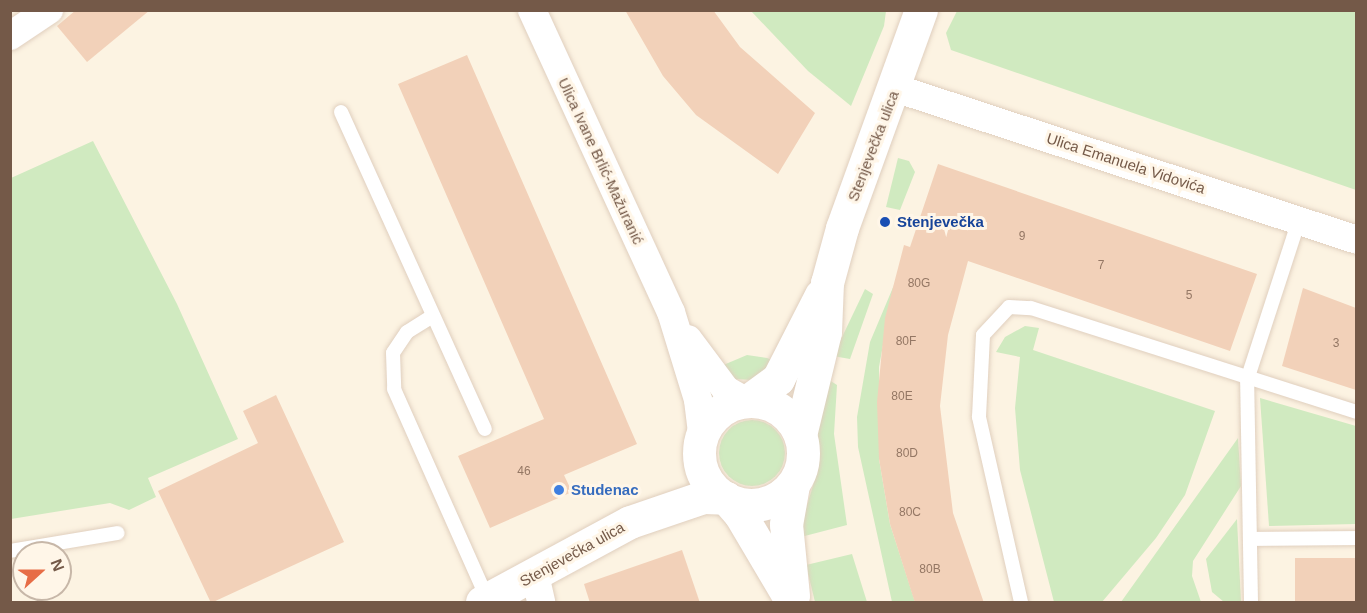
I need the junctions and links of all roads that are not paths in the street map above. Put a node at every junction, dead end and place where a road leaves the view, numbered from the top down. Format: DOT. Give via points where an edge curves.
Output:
graph roads {
  1 [pos="49,10"];
  2 [pos="532,10"];
  3 [pos="921,10"];
  4 [pos="10,36"];
  5 [pos="895,88"];
  6 [pos="341,112"];
  7 [pos="1299,220"];
  8 [pos="1356,240"];
  9 [pos="827,283"];
  10 [pos="671,312"];
  11 [pos="431,317"];
  12 [pos="1247,380"];
  13 [pos="748,401"];
  14 [pos="1356,412"];
  15 [pos="485,429"];
  16 [pos="800,435"];
  17 [pos="700,442"];
  18 [pos="793,485"];
  19 [pos="726,498"];
  20 [pos="630,522"];
  21 [pos="117,533"];
  22 [pos="1356,538"];
  23 [pos="1250,540"];
  24 [pos="10,551"];
  25 [pos="538,589"];
  26 [pos="485,601"];
  27 [pos="793,603"];
  28 [pos="1021,603"];
  29 [pos="1251,603"];
  1 -- 4 [label="street"];
  2 -- 10 [label="street, Ulica Ivane Brlić-Mažuranić"];
  3 -- 5 [label="street, Stenjevečka ulica"];
  5 -- 7 [label="street, Ulica Emanuela Vidovića"];
  5 -- 9 [label="street, Stenjevečka ulica" via="842,228"];
  6 -- 11 [label="lane"];
  7 -- 8 [label="street, Ulica Emanuela Vidovića"];
  7 -- 12 [label="lane"];
  9 -- 13 [label="street, Stenjevečka ulica" via="778,379"];
  9 -- 16 [label="street, Stenjevečka ulica" via="825,332"];
  10 -- 13 [label="street, Ulica Ivane Brlić-Mažuranić" via="702,362 726,390"];
  10 -- 17 [label="street, Ulica Ivane Brlić-Mažuranić" via="698,400"];
  11 -- 15 [label="lane"];
  11 -- 26 [label="lane" via="407,332 393,353 394,388"];
  12 -- 14 [label="lane"];
  12 -- 23 [label="lane"];
  12 -- 28 [label="lane" via="1031,308 1009,307 996,315 983,335 979,417"];
  13 -- 16 [label="street" via="778,408"];
  13 -- 17 [label="street" via="721,410"];
  16 -- 18 [label="street" via="804,452"];
  17 -- 19 [label="street" via="706,480"];
  17 -- 20 [label="street, Stenjevečka ulica" via="680,479"];
  18 -- 19 [label="street" via="765,503 748,505"];
  18 -- 27 [label="street" via="786,524"];
  19 -- 20 [label="street, Stenjevečka ulica" via="703,496"];
  19 -- 27 [label="street" via="740,514"];
  20 -- 25 [label="street, Stenjevečka ulica"];
  21 -- 24 [label="lane"];
  22 -- 23 [label="lane"];
  23 -- 29 [label="lane"];
  25 -- 26 [label="street, Stenjevečka ulica"];
}
